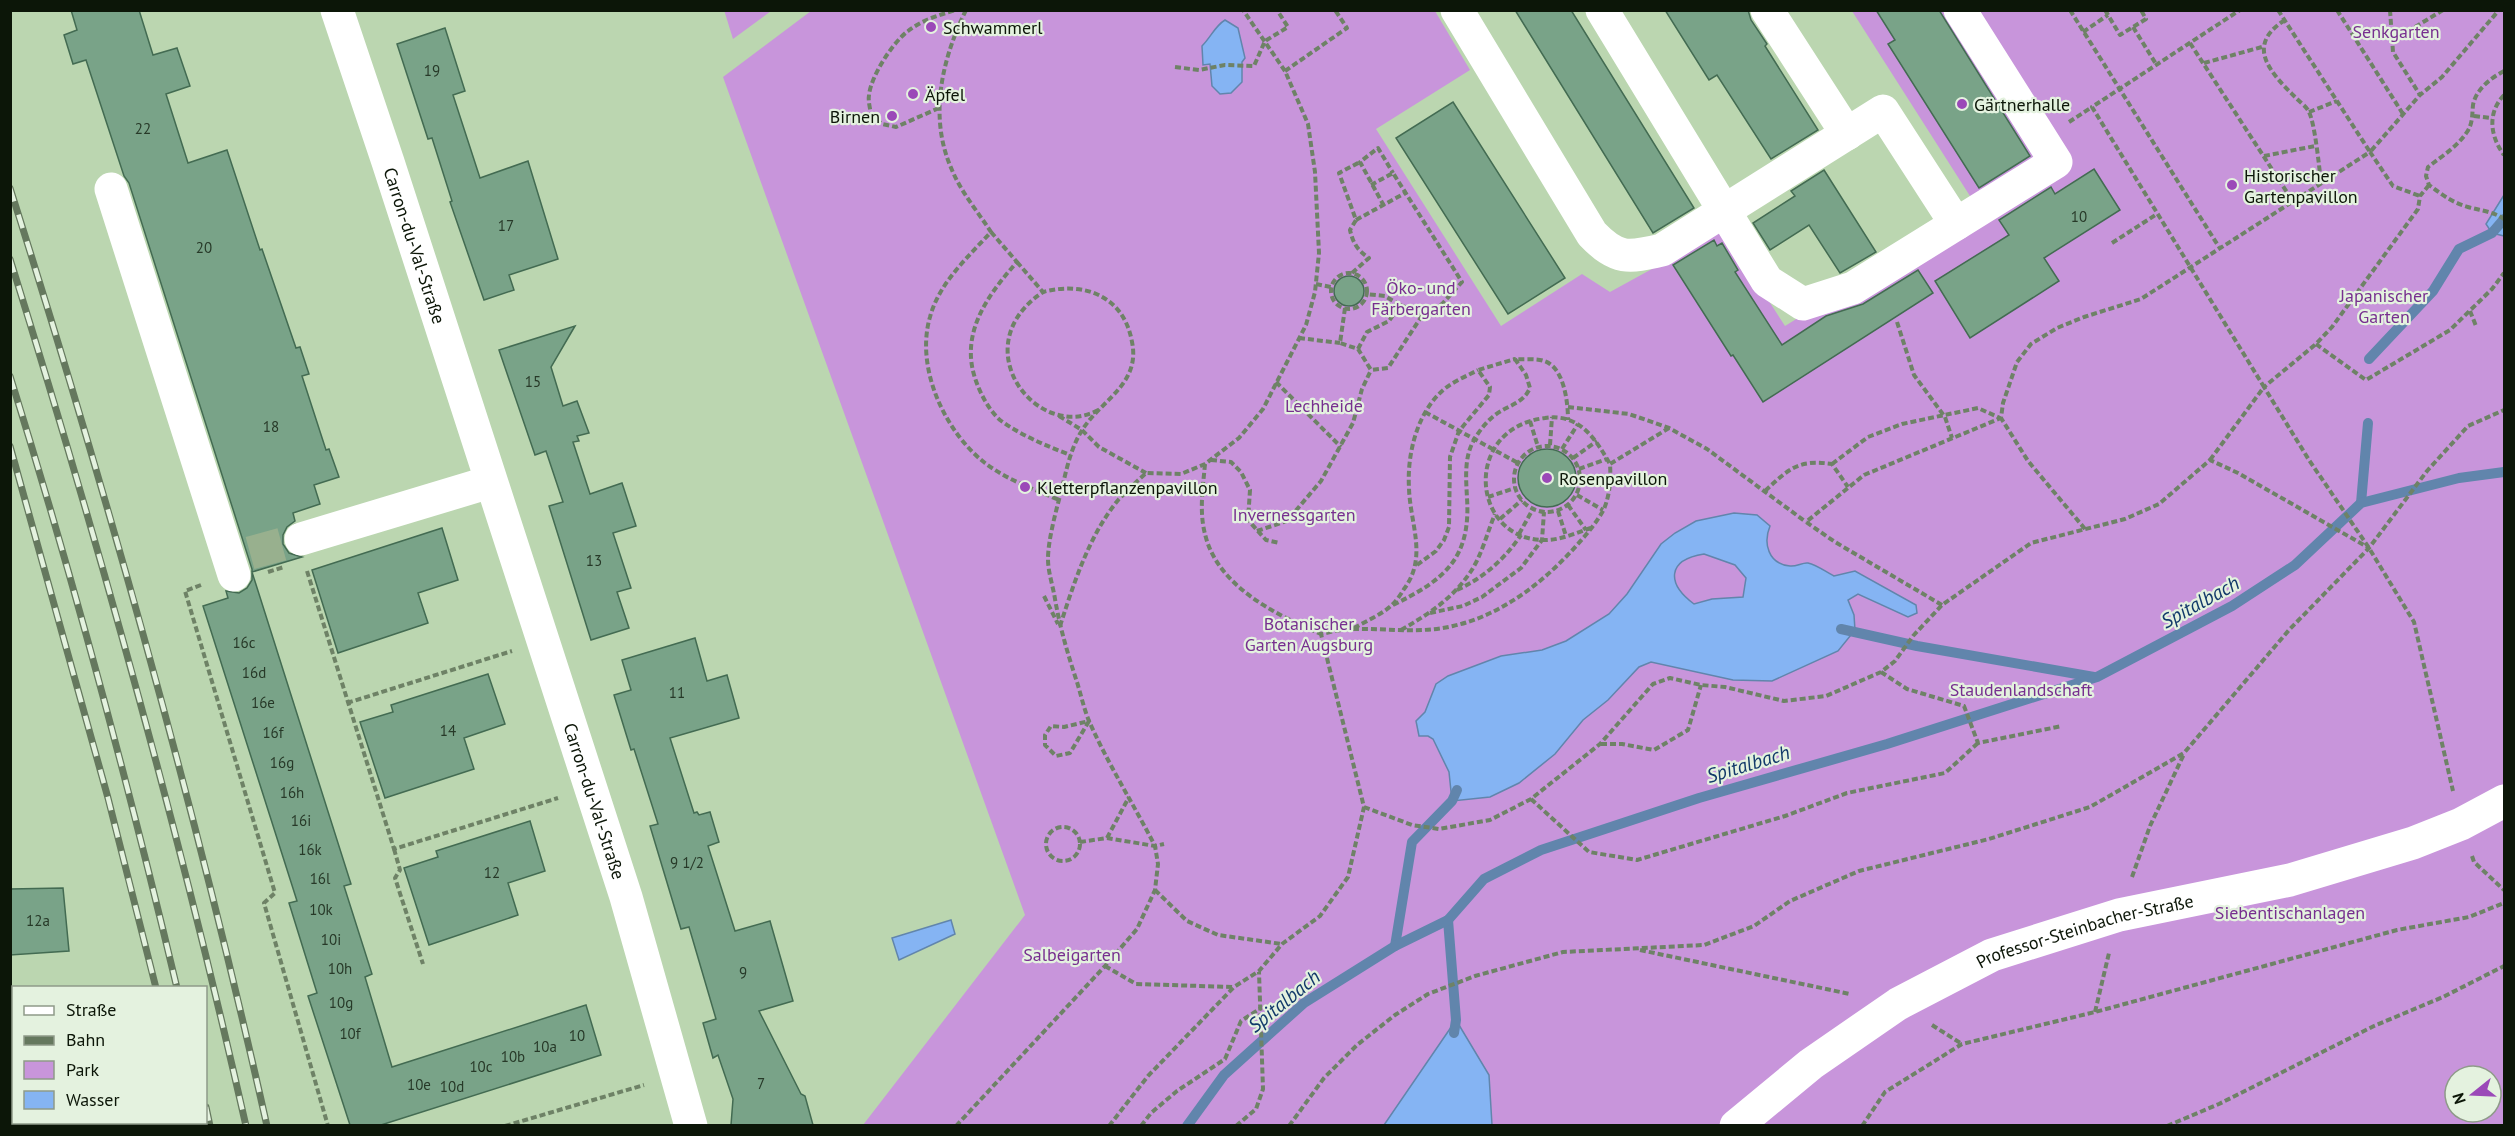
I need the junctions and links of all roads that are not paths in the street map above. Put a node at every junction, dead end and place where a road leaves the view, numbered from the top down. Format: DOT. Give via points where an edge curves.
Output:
graph roads {
  1 [pos="336,10"];
  2 [pos="1457,10"];
  3 [pos="1602,10"];
  4 [pos="1767,10"];
  5 [pos="1960,10"];
  6 [pos="1847,134"];
  7 [pos="111,189"];
  8 [pos="1723,211"];
  9 [pos="1956,224"];
  10 [pos="490,482"];
  11 [pos="302,550"];
  12 [pos="237,563"];
  13 [pos="2505,801"];
  14 [pos="691,1125"];
  15 [pos="1737,1125"];
  1 -- 10 [label="street, Carron-du-Val-Straße"];
  2 -- 8 [label="street" via="1592,234 1606,249 1632,256 1662,250"];
  3 -- 8 [label="street"];
  4 -- 6 [label="street"];
  5 -- 9 [label="street" via="2056,162"];
  6 -- 8 [label="street"];
  6 -- 9 [label="street" via="1883,111"];
  7 -- 12 [label="street"];
  8 -- 9 [label="street" via="1767,281 1803,304 1853,288"];
  10 -- 11 [label="street"];
  10 -- 14 [label="street, Carron-du-Val-Straße" via="626,897"];
  13 -- 15 [label="street, Professor-Steinbacher-Straße" via="2413,843 2290,880 2109,918 1992,956 1898,1004 1811,1064"];
}
